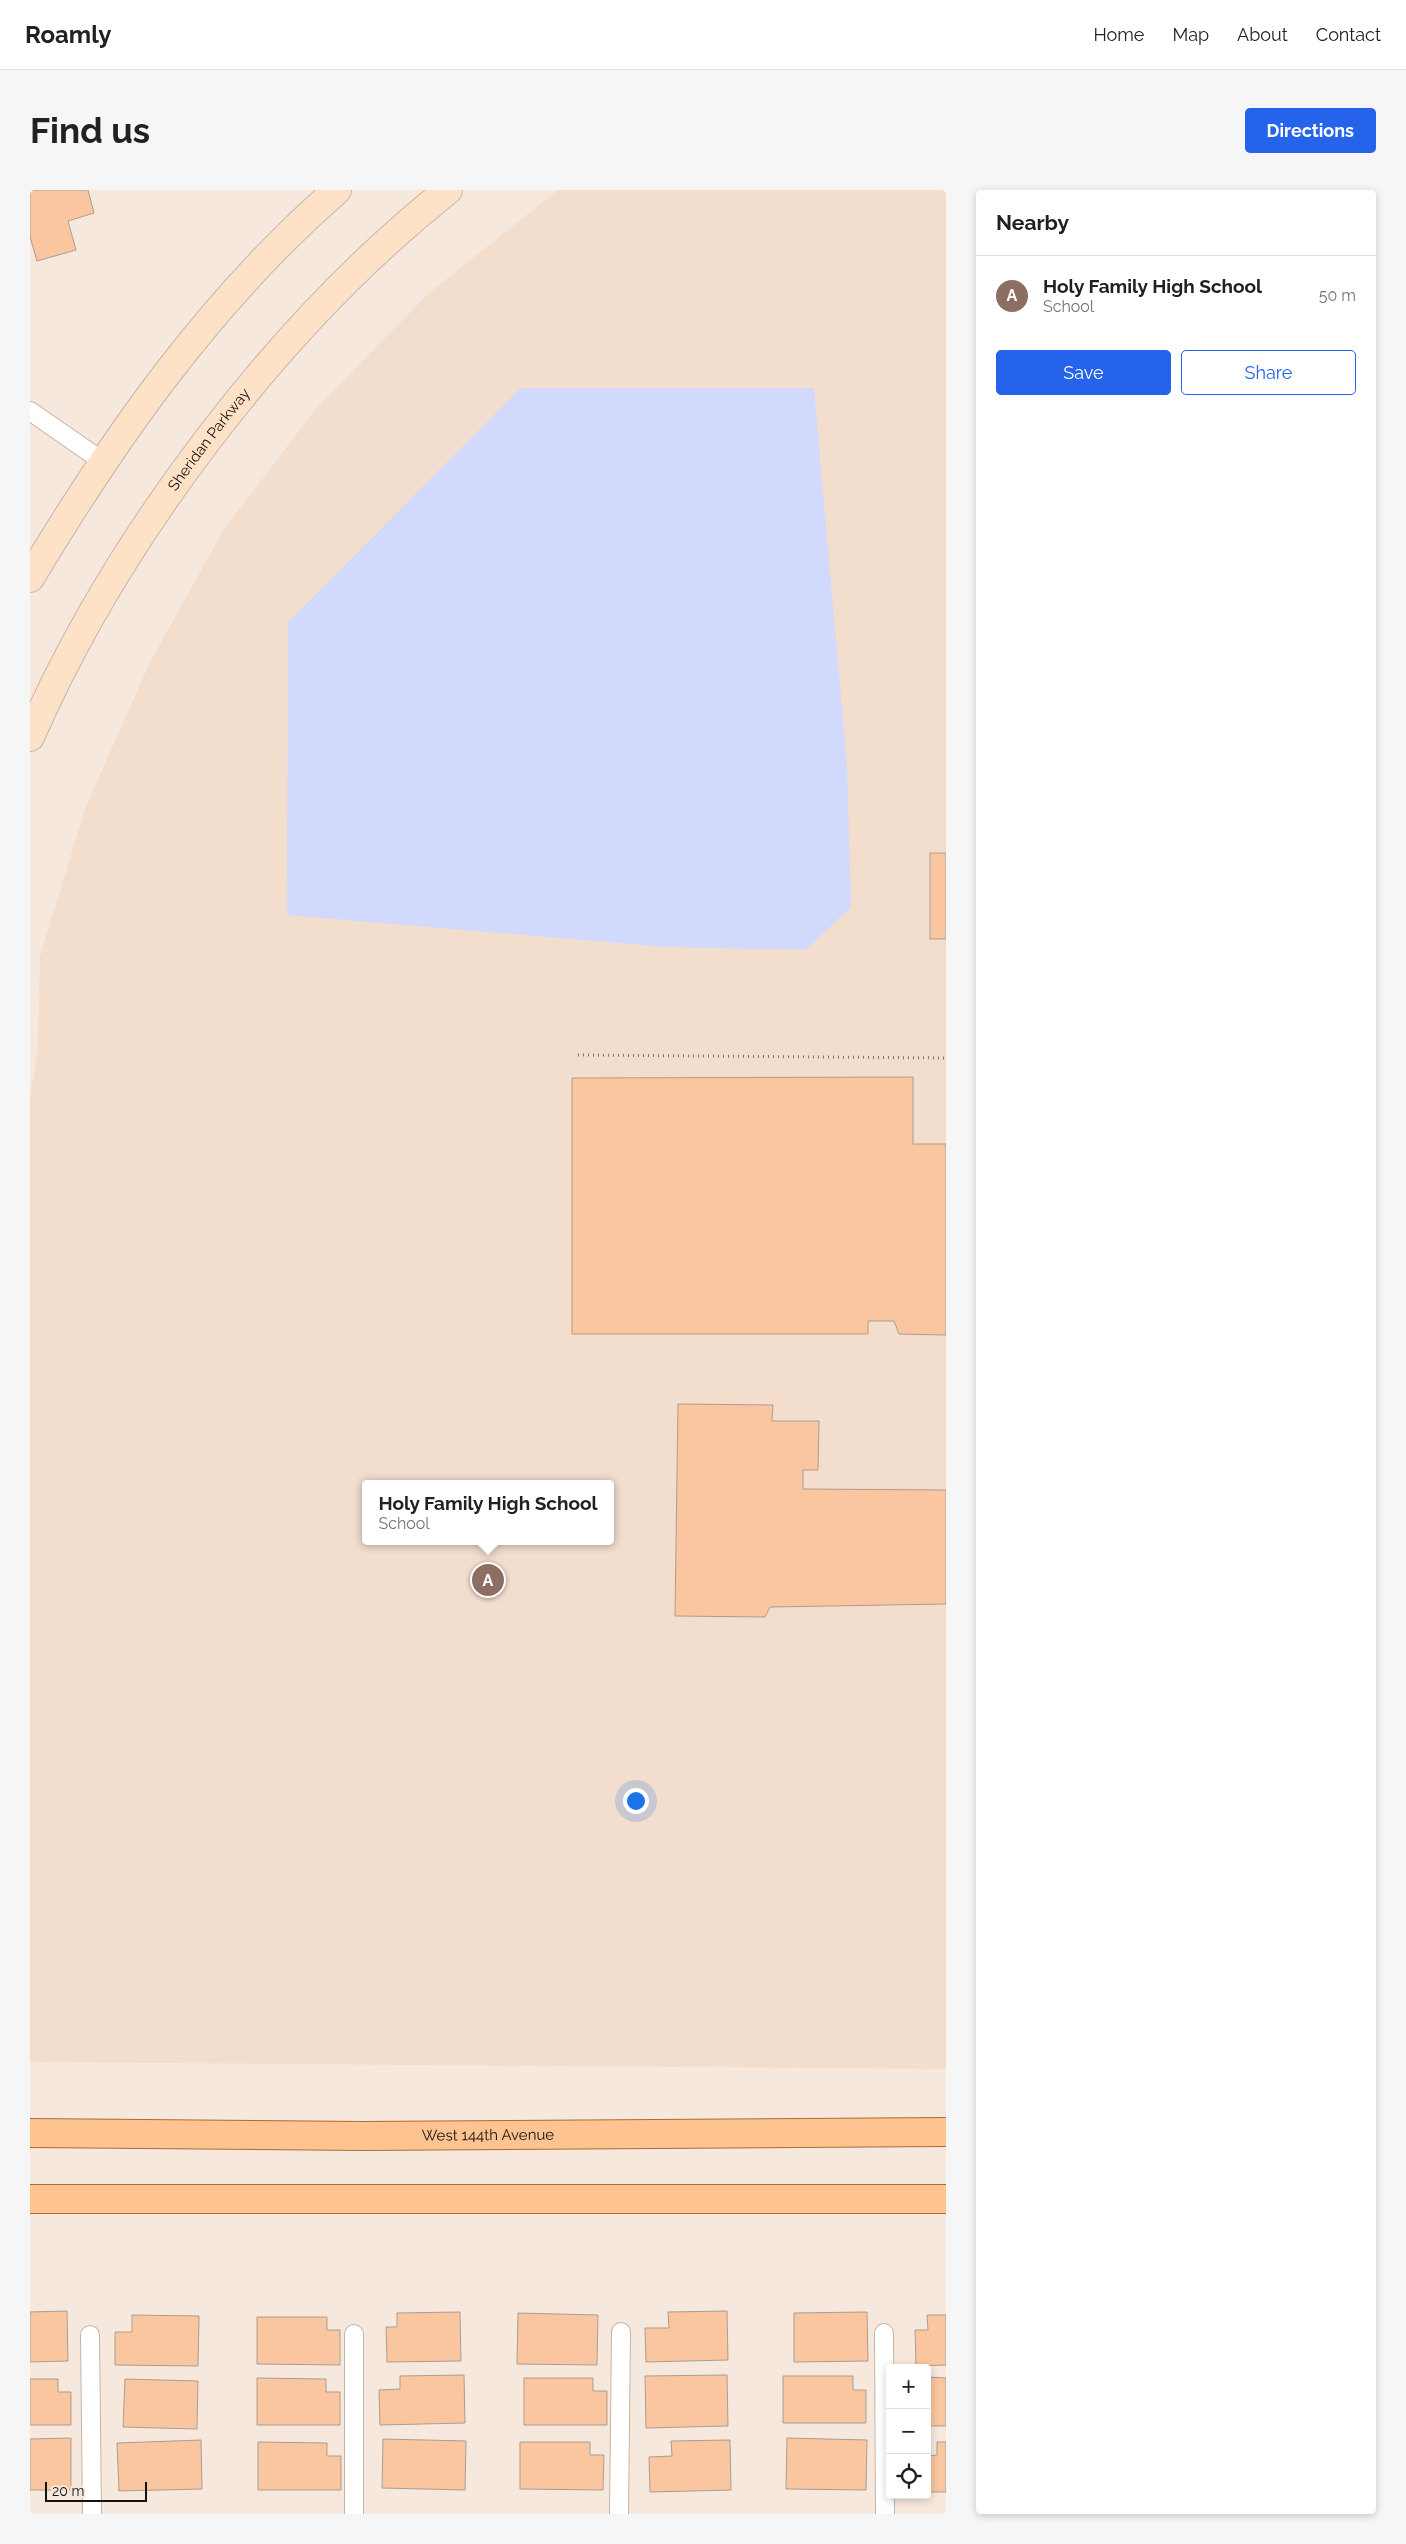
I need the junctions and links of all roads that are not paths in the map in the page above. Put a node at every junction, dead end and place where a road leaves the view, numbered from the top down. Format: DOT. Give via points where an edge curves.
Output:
graph roads {
  1 [pos="337,190"];
  2 [pos="448,190"];
  3 [pos="30,411"];
  4 [pos="102,461"];
  5 [pos="30,578"];
  6 [pos="30,737"];
  7 [pos="946,2132"];
  8 [pos="30,2133"];
  9 [pos="30,2199"];
  10 [pos="946,2199"];
  11 [pos="621,2332"];
  12 [pos="884,2333"];
  13 [pos="354,2334"];
  14 [pos="90,2335"];
  15 [pos="92,2514"];
  16 [pos="354,2514"];
  17 [pos="620,2514"];
  18 [pos="885,2514"];
  1 -- 4 [label="main road" via="257,267 192,340"];
  2 -- 6 [label="main road, Sheridan Parkway" via="355,273 313,316 216,431 121,568 63,667"];
  3 -- 4 [label="lane"];
  4 -- 5 [label="main road"];
  7 -- 8 [label="main road, West 144th Avenue" via="372,2136"];
  9 -- 10 [label="main road"];
  11 -- 17 [label="lane"];
  12 -- 18 [label="lane"];
  13 -- 16 [label="lane"];
  14 -- 15 [label="lane"];
}
